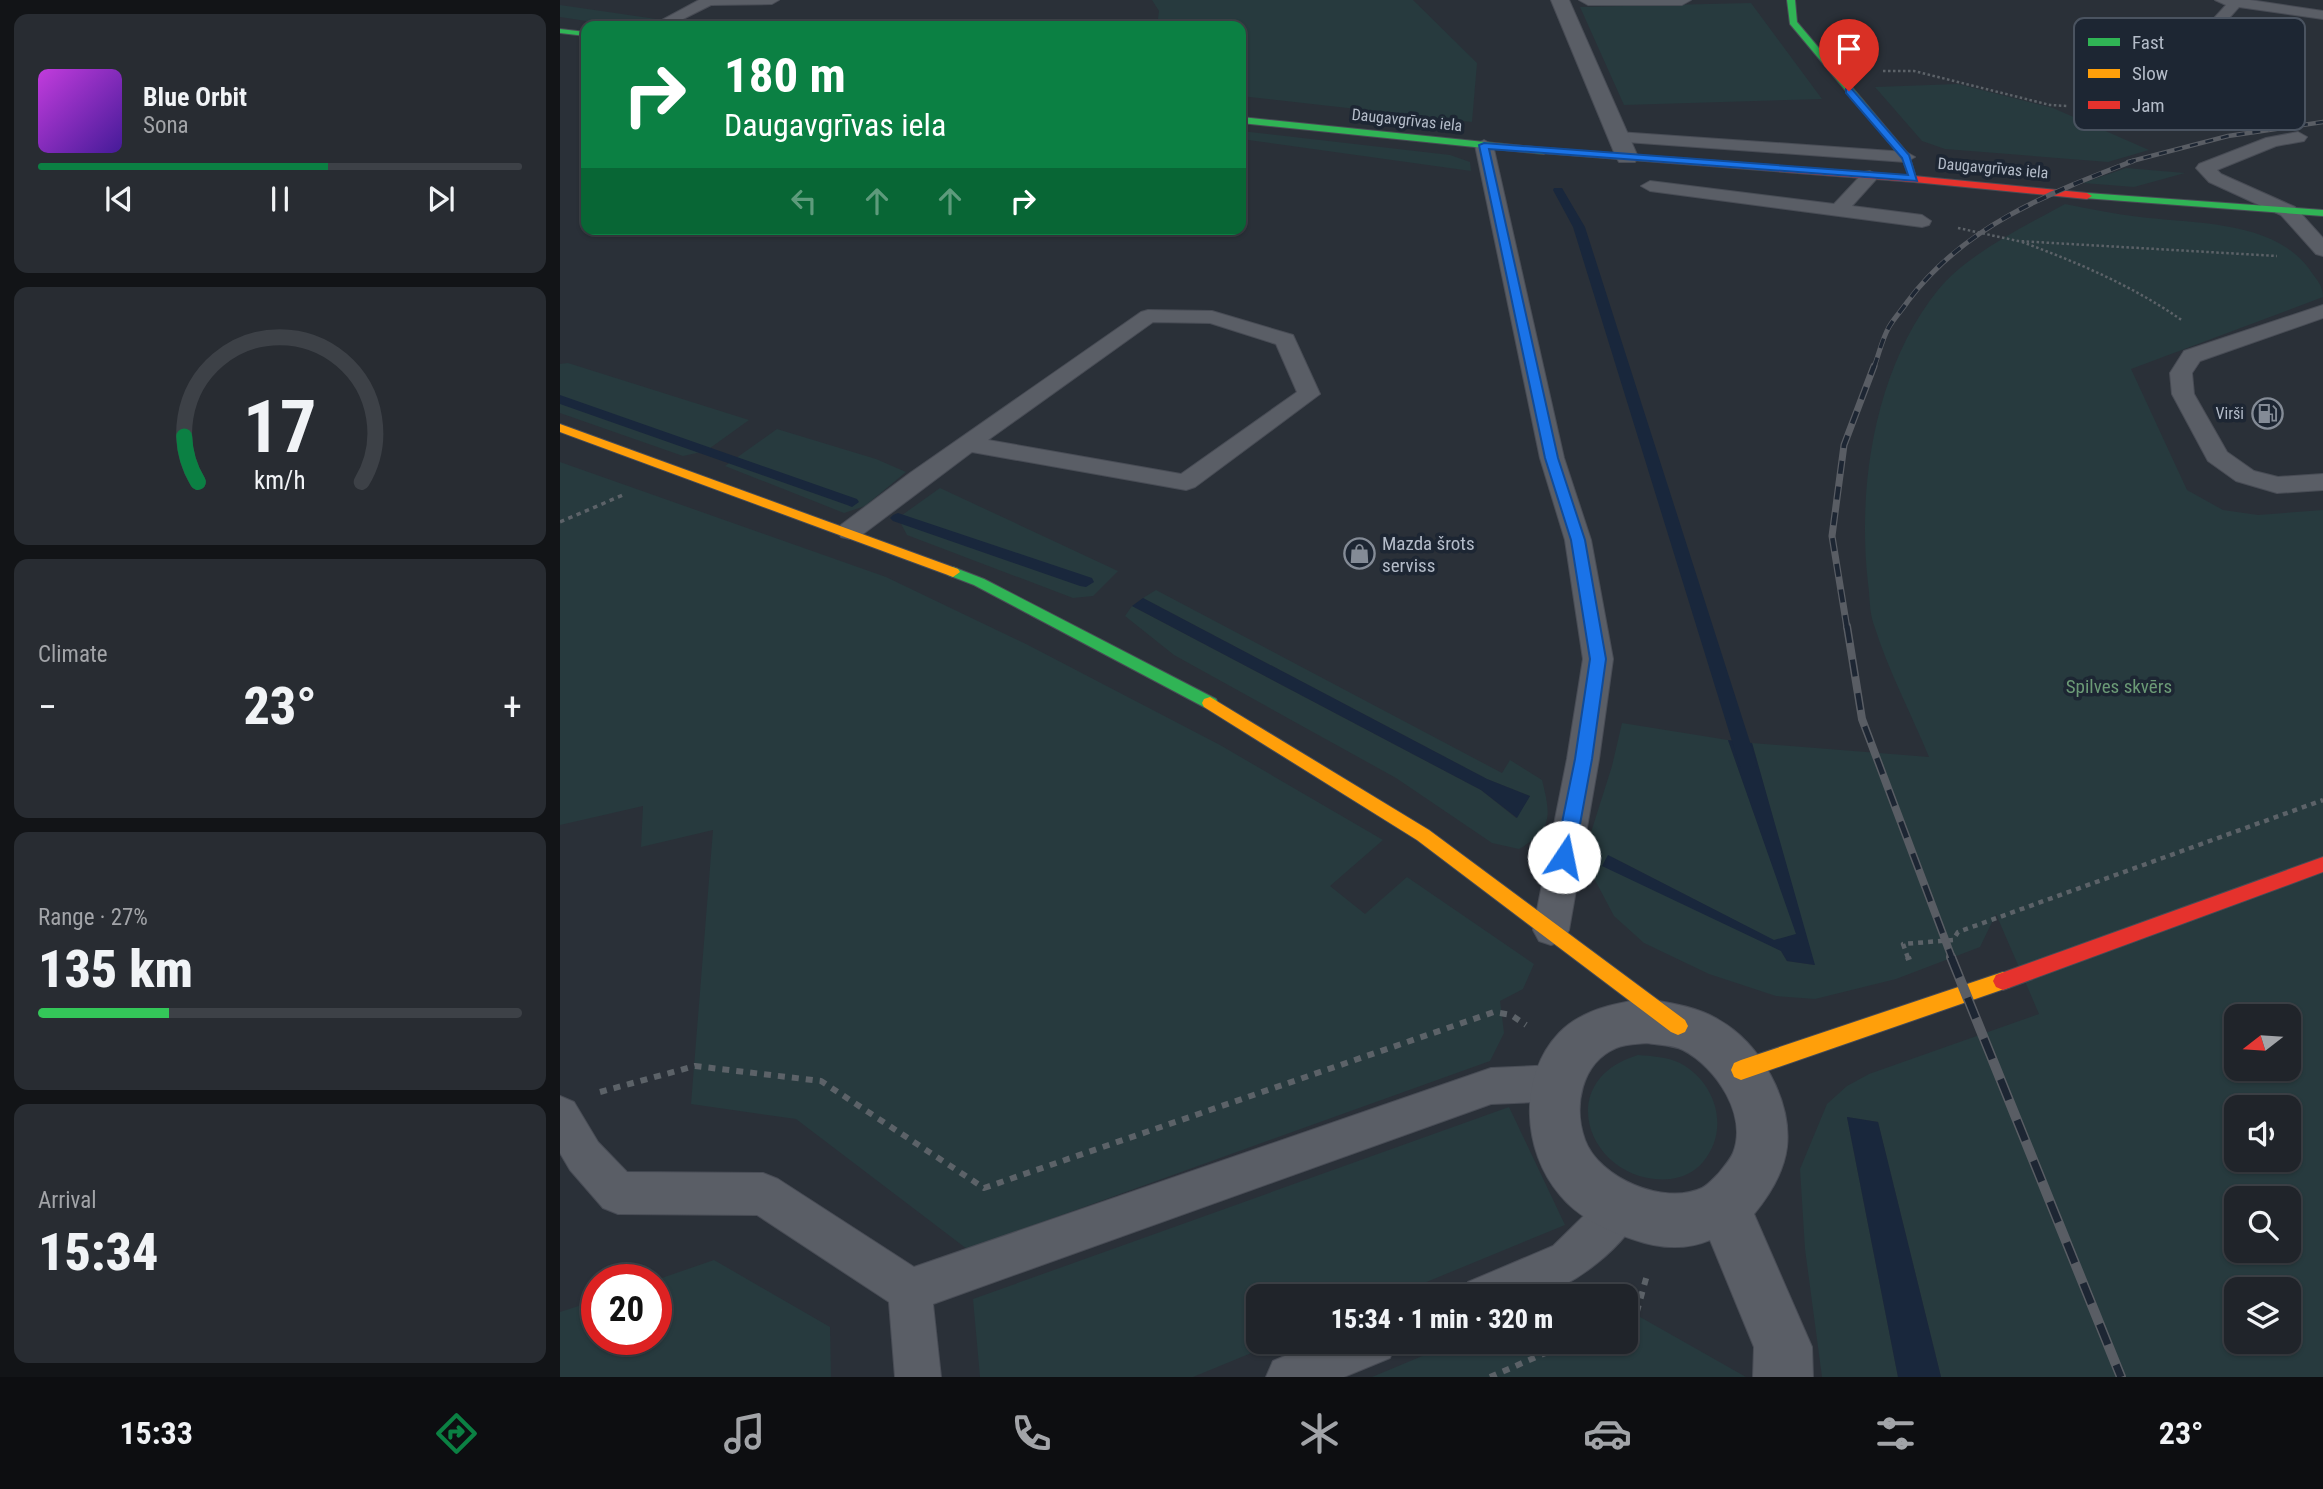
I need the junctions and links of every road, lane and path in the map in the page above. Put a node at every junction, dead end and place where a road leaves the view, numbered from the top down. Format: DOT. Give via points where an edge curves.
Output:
graph roads {
  1 [pos="772,0"];
  2 [pos="1560,0"];
  3 [pos="1588,0"];
  4 [pos="1682,0"];
  5 [pos="1791,0"];
  6 [pos="2228,1"];
  7 [pos="2323,15"];
  8 [pos="2215,18"];
  9 [pos="668,21"];
  10 [pos="560,31"];
  11 [pos="581,33"];
  12 [pos="1834,73"];
  13 [pos="2068,106"];
  14 [pos="1246,121"];
  15 [pos="1618,137"];
  16 [pos="2298,137"];
  17 [pos="1484,145"];
  18 [pos="1627,157"];
  19 [pos="1906,157"];
  20 [pos="1870,176"];
  21 [pos="1914,179"];
  22 [pos="1650,186"];
  23 [pos="1840,209"];
  24 [pos="2288,211"];
  25 [pos="2323,213"];
  26 [pos="1922,220"];
  27 [pos="2018,241"];
  28 [pos="2323,250"];
  29 [pos="2281,256"];
  30 [pos="2323,311"];
  31 [pos="2218,347"];
  32 [pos="560,428"];
  33 [pos="968,443"];
  34 [pos="2323,482"];
  35 [pos="850,531"];
  36 [pos="2323,800"];
  37 [pos="2323,864"];
  38 [pos="1551,930"];
  39 [pos="1958,932"];
  40 [pos="1678,1026"];
  41 [pos="1563,1070"];
  42 [pos="1741,1070"];
  43 [pos="573,1106"];
  44 [pos="1723,1207"];
  45 [pos="1621,1209"];
  46 [pos="1514,1284"];
  47 [pos="910,1290"];
  48 [pos="1345,1354"];
  49 [pos="1543,1354"];
  50 [pos="918,1377"];
  51 [pos="1289,1377"];
  52 [pos="1490,1377"];
  53 [pos="1783,1377"];
  1 -- 9 [label="lane" via="708,1"];
  2 -- 15 [label="street"];
  3 -- 4 [label="street"];
  5 -- 12 [label="street" via="1793,22"];
  6 -- 7 [label="lane"];
  6 -- 8 [label="lane"];
  10 -- 11 [label="street"];
  12 -- 13 [label="path" via="1914,71"];
  12 -- 19 [label="street"];
  14 -- 17 [label="street, Daugavgrīvas iela"];
  15 -- 18 [label="street"];
  15 -- 19 [label="lane"];
  16 -- 24 [label="lane" via="2205,168 2215,178"];
  17 -- 18 [label="street, Daugavgrīvas iela"];
  17 -- 38 [label="lane" via="1552,458 1578,540 1598,659"];
  18 -- 20 [label="street, Daugavgrīvas iela"];
  19 -- 21 [label="street"];
  20 -- 21 [label="street, Daugavgrīvas iela"];
  20 -- 23 [label="lane"];
  21 -- 24 [label="street, Daugavgrīvas iela"];
  22 -- 23 [label="lane"];
  23 -- 26 [label="lane"];
  24 -- 25 [label="street, Daugavgrīvas iela"];
  24 -- 28 [label="lane"];
  26 -- 27 [label="path"];
  27 -- 29 [label="path"];
  27 -- 31 [label="path" via="2083,263 2165,307"];
  30 -- 31 [label="lane"];
  31 -- 34 [label="lane" via="2192,356 2181,373 2183,394 2217,456 2245,476 2277,485"];
  32 -- 35 [label="street"];
  33 -- 33 [label="lane" via="1186,482 1309,394 1285,340 1212,317 1148,316"];
  33 -- 35 [label="lane"];
  35 -- 38 [label="street" via="979,582 1199,697 1423,835"];
  36 -- 39 [label="path"];
  37 -- 42 [label="street" via="1965,995"];
  38 -- 40 [label="street"];
  40 -- 41 [label="street" via="1647,1021 1617,1024 1590,1037"];
  40 -- 42 [label="street" via="1720,1048"];
  41 -- 43 [label="path" via="1511,1015 1494,1012 984,1188 821,1081 695,1066"];
  41 -- 45 [label="street" via="1555,1130 1562,1148 1578,1176"];
  41 -- 47 [label="lane" via="1491,1086"];
  42 -- 44 [label="street" via="1757,1101 1763,1141 1750,1178"];
  43 -- 47 [label="lane" via="584,1156 618,1193 764,1194"];
  44 -- 45 [label="street" via="1674,1221 1647,1219"];
  44 -- 53 [label="street" via="1783,1347"];
  45 -- 46 [label="lane" via="1568,1261"];
  47 -- 50 [label="lane"];
  48 -- 51 [label="lane"];
  49 -- 52 [label="path"];
}
